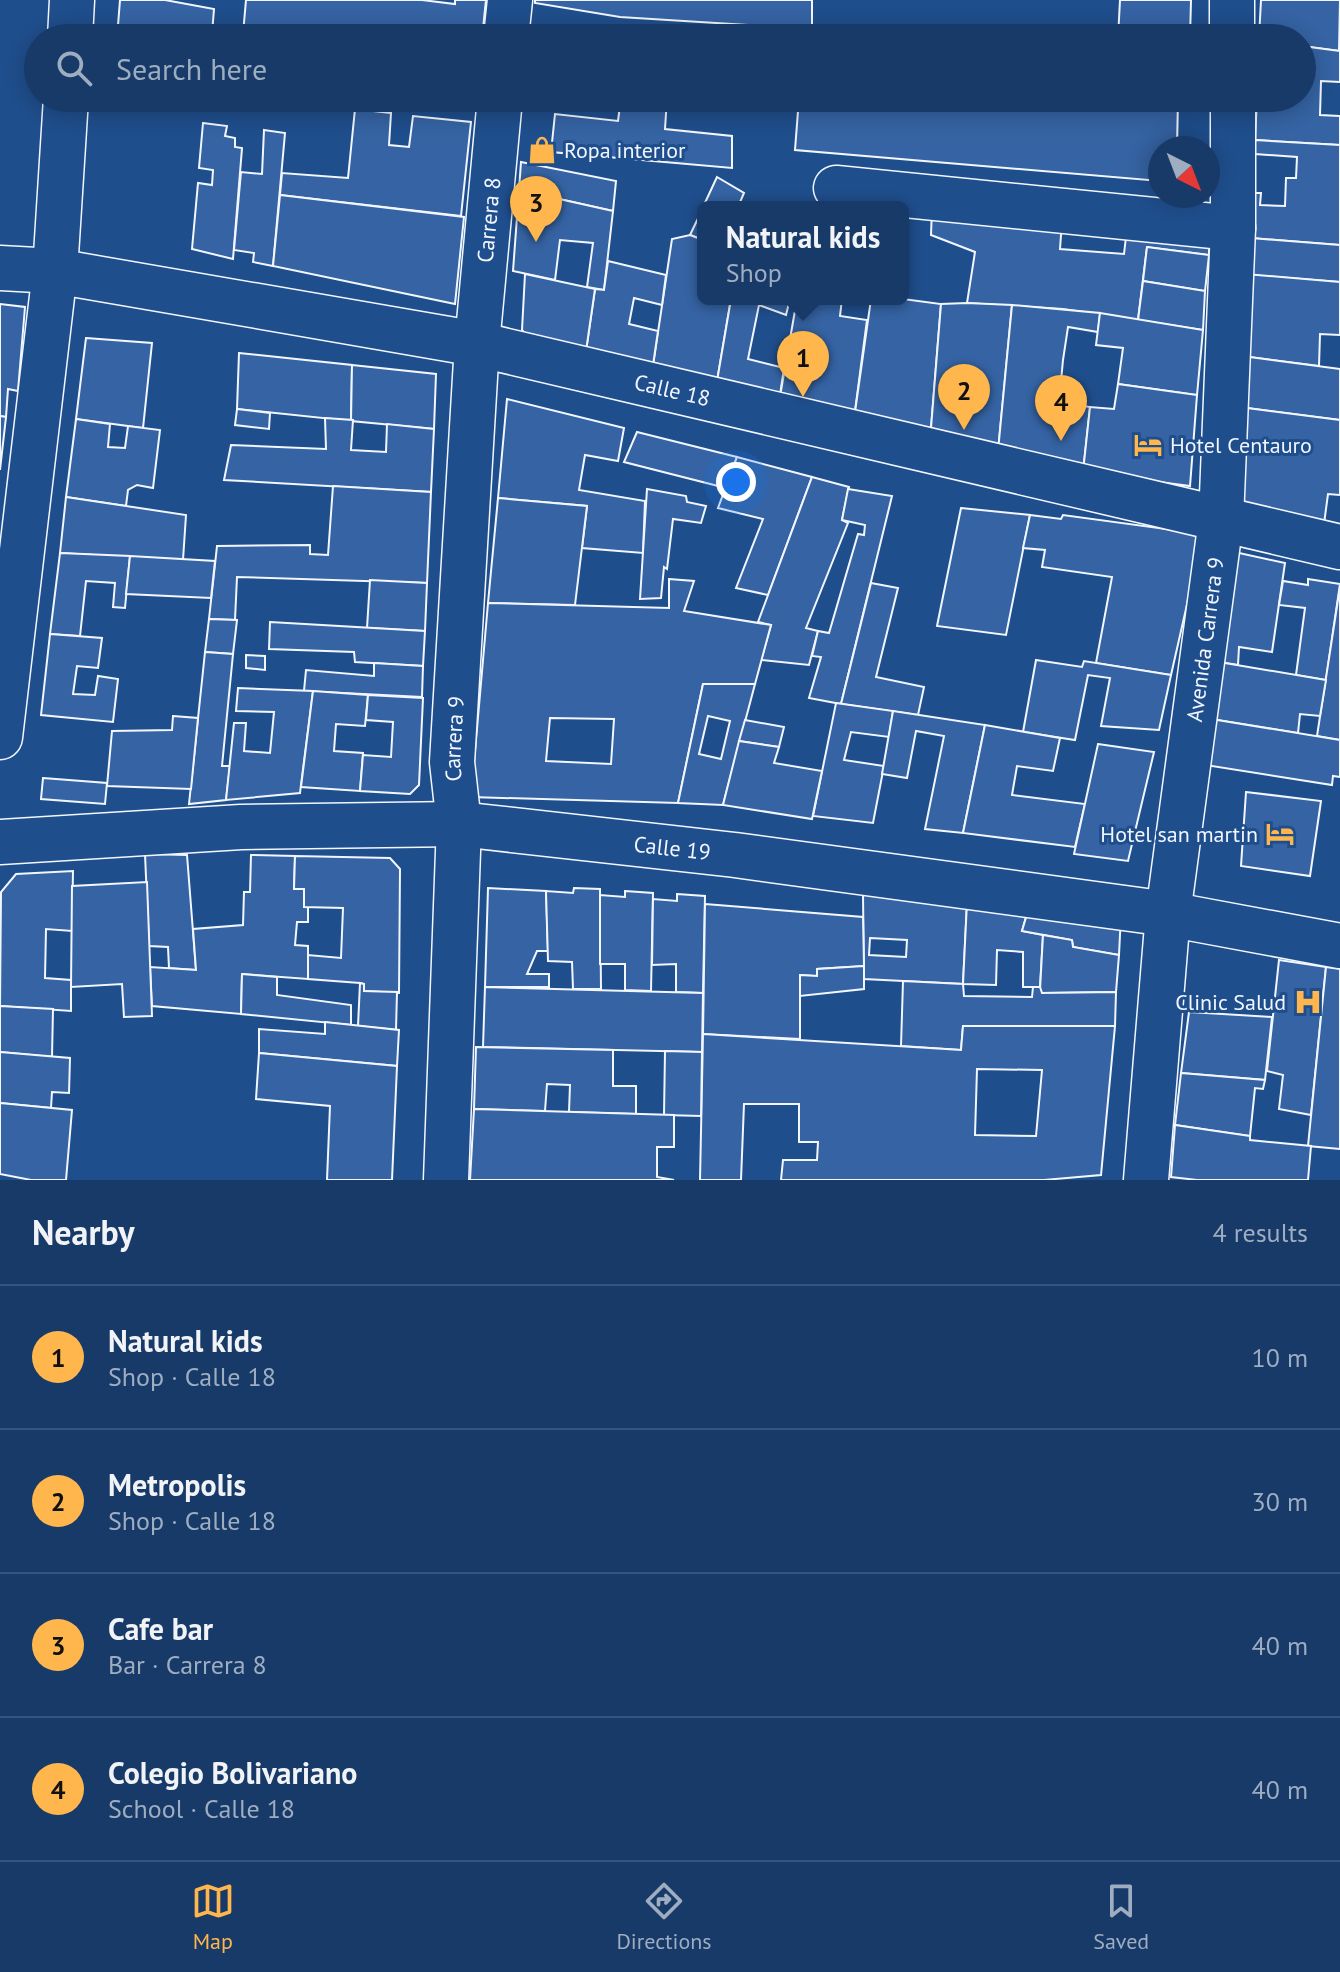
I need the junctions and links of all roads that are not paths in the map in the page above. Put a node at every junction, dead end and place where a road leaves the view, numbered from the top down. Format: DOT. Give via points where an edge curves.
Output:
graph roads {
  1 [pos="72,0"];
  2 [pos="510,0"];
  3 [pos="1232,0"];
  4 [pos="71,24"];
  5 [pos="507,24"];
  6 [pos="1232,24"];
  7 [pos="65,112"];
  8 [pos="499,112"];
  9 [pos="1233,112"];
  10 [pos="836,188"];
  11 [pos="1233,228"];
  12 [pos="0,268"];
  13 [pos="55,271"];
  14 [pos="477,344"];
  15 [pos="1221,520"];
  16 [pos="1340,547"];
  17 [pos="0,737"];
  18 [pos="459,824"];
  19 [pos="0,842"];
  20 [pos="1168,914"];
  21 [pos="1340,946"];
  22 [pos="446,1180"];
  23 [pos="1146,1180"];
  1 -- 4 [label="street"];
  2 -- 5 [label="street"];
  3 -- 6 [label="street"];
  7 -- 13 [label="street"];
  8 -- 14 [label="street, Carrera 8"];
  9 -- 11 [label="street, Avenida Carrera 9"];
  10 -- 11 [label="street"];
  11 -- 15 [label="street, Avenida Carrera 9"];
  12 -- 13 [label="street, Calle 18"];
  13 -- 14 [label="street, Calle 18"];
  13 -- 17 [label="street"];
  14 -- 15 [label="street, Calle 18"];
  14 -- 18 [label="street, Carrera 9" via="452,762"];
  15 -- 16 [label="street, Calle 18"];
  15 -- 20 [label="street, Avenida Carrera 9"];
  18 -- 19 [label="street, Calle 19" via="241,827"];
  18 -- 20 [label="street, Calle 19" via="735,855"];
  18 -- 22 [label="street, Carrera 9"];
  20 -- 21 [label="street, Calle 19"];
  20 -- 23 [label="street, Avenida Carrera 9"];
}
